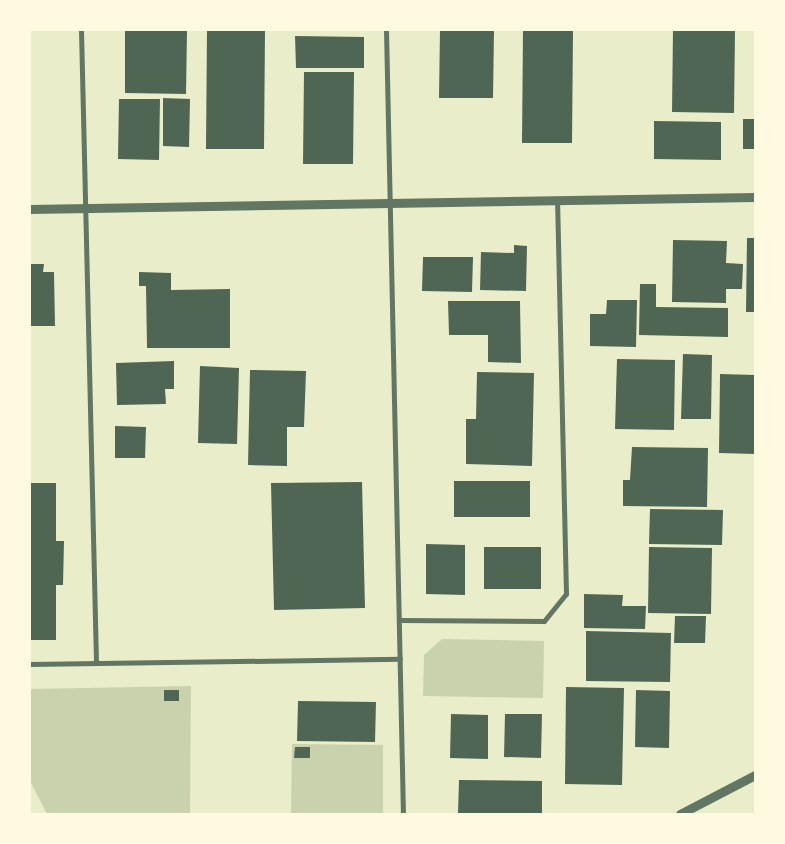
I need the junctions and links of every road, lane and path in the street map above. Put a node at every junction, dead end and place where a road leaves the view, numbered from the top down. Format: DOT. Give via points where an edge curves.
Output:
graph roads {
  1 [pos="81,30"];
  2 [pos="386,30"];
  3 [pos="755,197"];
  4 [pos="557,201"];
  5 [pos="390,205"];
  6 [pos="85,208"];
  7 [pos="30,209"];
  8 [pos="399,620"];
  9 [pos="400,659"];
  10 [pos="96,663"];
  11 [pos="30,664"];
  12 [pos="755,775"];
  13 [pos="403,814"];
  14 [pos="680,814"];
  1 -- 6 [label="street"];
  2 -- 5 [label="street"];
  3 -- 4 [label="street"];
  4 -- 5 [label="street"];
  4 -- 8 [label="street" via="566,594 544,621"];
  5 -- 6 [label="street"];
  5 -- 8 [label="street"];
  6 -- 7 [label="street"];
  6 -- 10 [label="street"];
  8 -- 9 [label="street"];
  9 -- 10 [label="street"];
  9 -- 13 [label="street"];
  10 -- 11 [label="street"];
  12 -- 14 [label="street"];
}
